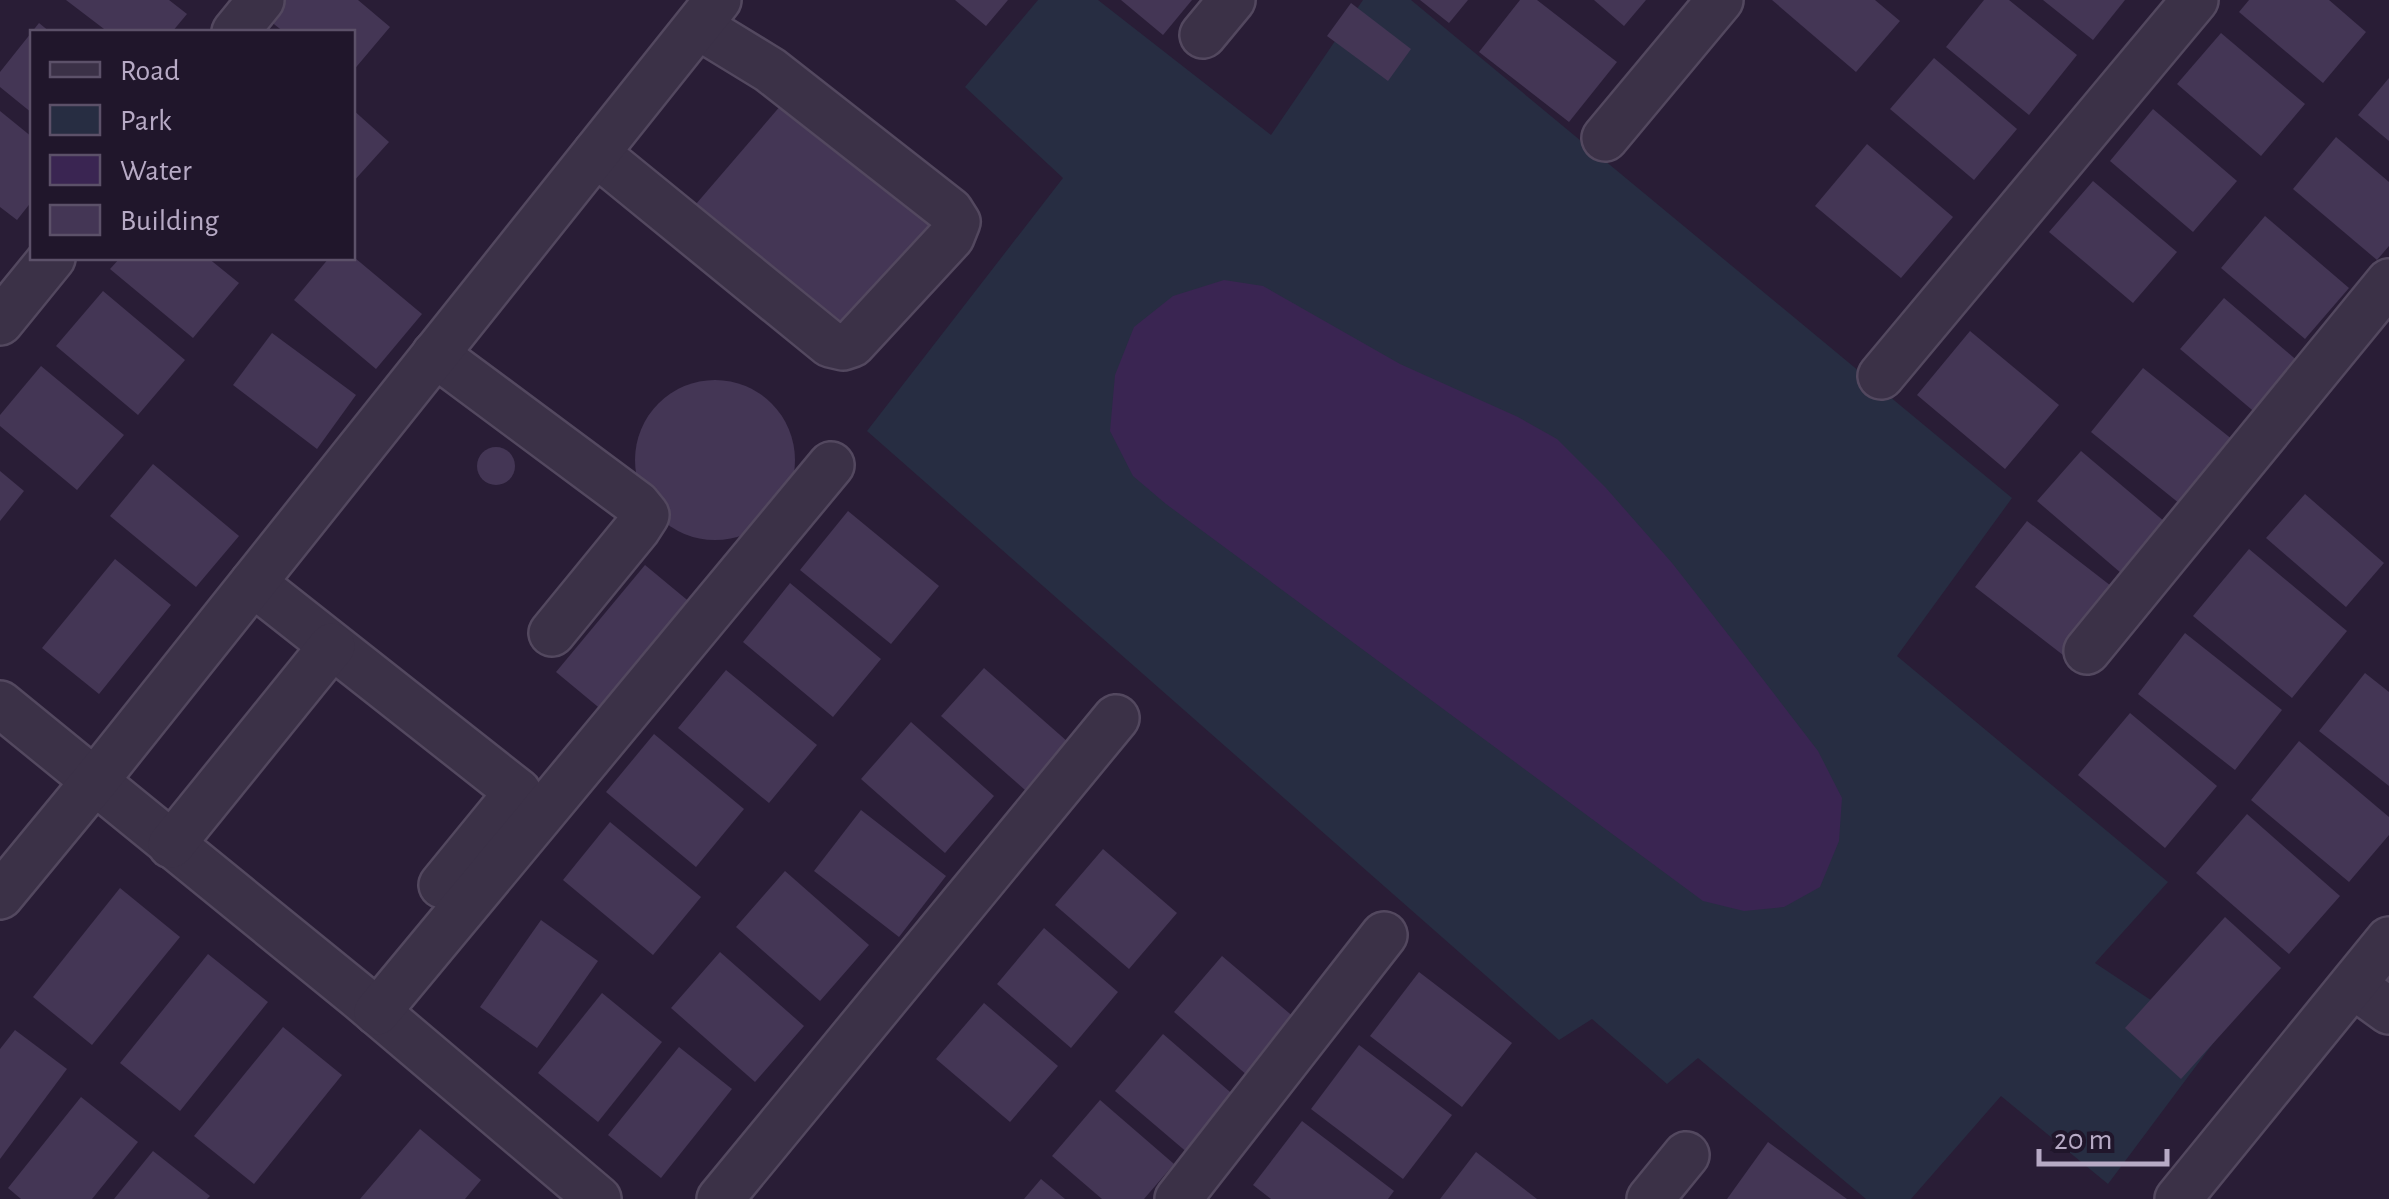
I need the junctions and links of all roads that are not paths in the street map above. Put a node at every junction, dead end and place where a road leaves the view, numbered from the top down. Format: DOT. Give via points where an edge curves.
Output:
graph roads {
  1 [pos="261,0"];
  2 [pos="1232,0"];
  3 [pos="1720,0"];
  4 [pos="2196,0"];
  5 [pos="708,13"];
  6 [pos="237,30"];
  7 [pos="1203,34"];
  8 [pos="1605,138"];
  9 [pos="596,153"];
  10 [pos="50,260"];
  11 [pos="2389,282"];
  12 [pos="0,322"];
  13 [pos="435,354"];
  14 [pos="1881,376"];
  15 [pos="831,465"];
  16 [pos="252,583"];
  17 [pos="552,633"];
  18 [pos="332,646"];
  19 [pos="2087,650"];
  20 [pos="0,704"];
  21 [pos="1116,718"];
  22 [pos="94,782"];
  23 [pos="171,845"];
  24 [pos="0,896"];
  25 [pos="1384,935"];
  26 [pos="2389,940"];
  27 [pos="2353,984"];
  28 [pos="367,1003"];
  29 [pos="2389,1011"];
  30 [pos="1686,1155"];
  31 [pos="598,1199"];
  32 [pos="720,1199"];
  33 [pos="1178,1199"];
  34 [pos="1650,1199"];
  35 [pos="2178,1199"];
  1 -- 6 [label="street"];
  2 -- 7 [label="street"];
  3 -- 8 [label="street"];
  4 -- 14 [label="street"];
  5 -- 9 [label="street"];
  5 -- 9 [label="street" via="950,211 956,222 951,237 852,344 830,344"];
  9 -- 13 [label="street"];
  10 -- 12 [label="street"];
  11 -- 19 [label="street"];
  13 -- 16 [label="street"];
  13 -- 17 [label="street" via="646,514"];
  15 -- 28 [label="street"];
  16 -- 18 [label="street"];
  16 -- 22 [label="street"];
  18 -- 23 [label="street"];
  18 -- 28 [label="street" via="518,792"];
  20 -- 22 [label="street"];
  21 -- 32 [label="street"];
  22 -- 23 [label="street"];
  22 -- 24 [label="street"];
  23 -- 28 [label="street"];
  25 -- 33 [label="street"];
  26 -- 27 [label="street"];
  27 -- 29 [label="street"];
  27 -- 35 [label="street"];
  28 -- 31 [label="street"];
  30 -- 34 [label="street"];
}
